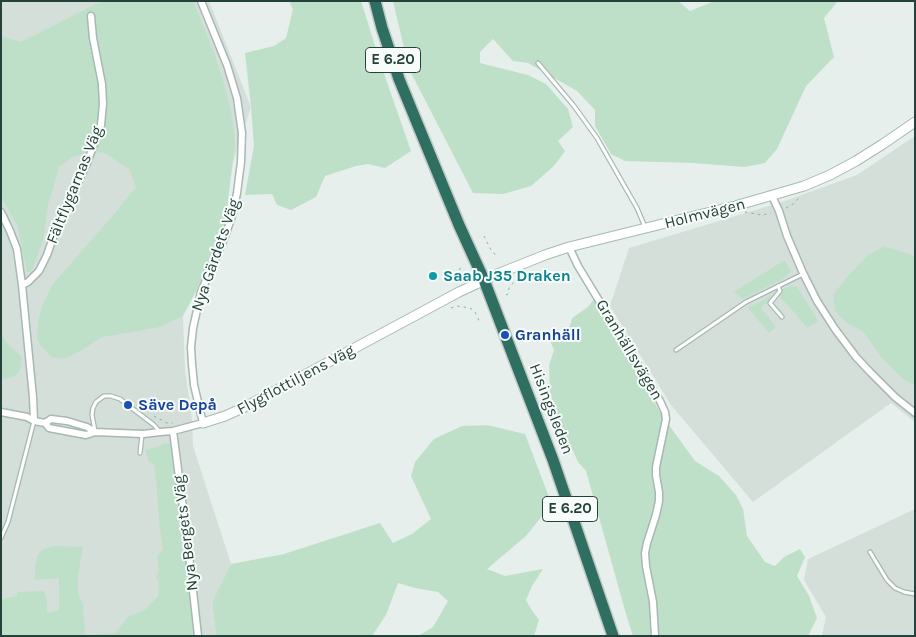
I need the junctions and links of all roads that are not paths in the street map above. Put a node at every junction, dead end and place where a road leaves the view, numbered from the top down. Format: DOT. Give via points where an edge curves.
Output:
graph roads {
  1 [pos="201,1"];
  2 [pos="375,1"];
  3 [pos="91,16"];
  4 [pos="538,63"];
  5 [pos="915,122"];
  6 [pos="772,196"];
  7 [pos="1,212"];
  8 [pos="645,229"];
  9 [pos="569,247"];
  10 [pos="804,273"];
  11 [pos="484,280"];
  12 [pos="22,285"];
  13 [pos="778,286"];
  14 [pos="782,318"];
  15 [pos="676,350"];
  16 [pos="1,412"];
  17 [pos="915,413"];
  18 [pos="34,421"];
  19 [pos="45,423"];
  20 [pos="204,423"];
  21 [pos="174,431"];
  22 [pos="95,432"];
  23 [pos="160,432"];
  24 [pos="142,434"];
  25 [pos="140,452"];
  26 [pos="1,538"];
  27 [pos="870,552"];
  28 [pos="915,594"];
  29 [pos="198,636"];
  30 [pos="613,636"];
  31 [pos="655,636"];
  1 -- 20 [label="street, Nya Gärdets Väg" via="227,65 237,98 242,133 233,213 201,292 193,328 194,385"];
  2 -- 11 [label="highway, Hisingsleden / E 6.20" via="399,79"];
  3 -- 12 [label="street, Fältflygarnas Väg" via="102,84 101,125 47,255 39,271"];
  4 -- 8 [label="lane" via="597,138 637,208"];
  5 -- 6 [label="street, Holmvägen" via="830,175"];
  6 -- 8 [label="street, Holmvägen"];
  6 -- 10 [label="street"];
  7 -- 12 [label="street" via="16,249"];
  8 -- 9 [label="street, Holmvägen"];
  9 -- 11 [label="street, Holmvägen"];
  9 -- 31 [label="street, Granhällsvägen" via="665,412 656,467 658,501 645,553"];
  10 -- 13 [label="lane"];
  10 -- 17 [label="street" via="831,323 856,357"];
  11 -- 20 [label="street, Flygflottiljens Väg" via="245,407"];
  11 -- 30 [label="highway, Hisingsleden / E 6.20" via="553,460"];
  12 -- 18 [label="street"];
  13 -- 14 [label="lane" via="780,291 770,303"];
  13 -- 15 [label="lane" via="746,302"];
  16 -- 18 [label="street, Flygflottiljens Väg"];
  18 -- 19 [label="street, Flygflottiljens Väg"];
  18 -- 26 [label="lane"];
  19 -- 22 [label="street, Flygflottiljens Väg" via="51,419 67,421"];
  19 -- 22 [label="street, Flygflottiljens Väg" via="48,428 58,430 86,435"];
  20 -- 21 [label="street, Flygflottiljens Väg"];
  21 -- 23 [label="street, Flygflottiljens Väg"];
  21 -- 29 [label="street, Nya Bergets Väg"];
  22 -- 23 [label="lane" via="93,408 104,396 111,396"];
  22 -- 24 [label="street, Flygflottiljens Väg"];
  23 -- 24 [label="street, Flygflottiljens Väg"];
  24 -- 25 [label="lane"];
  27 -- 28 [label="lane" via="894,588"];
}
